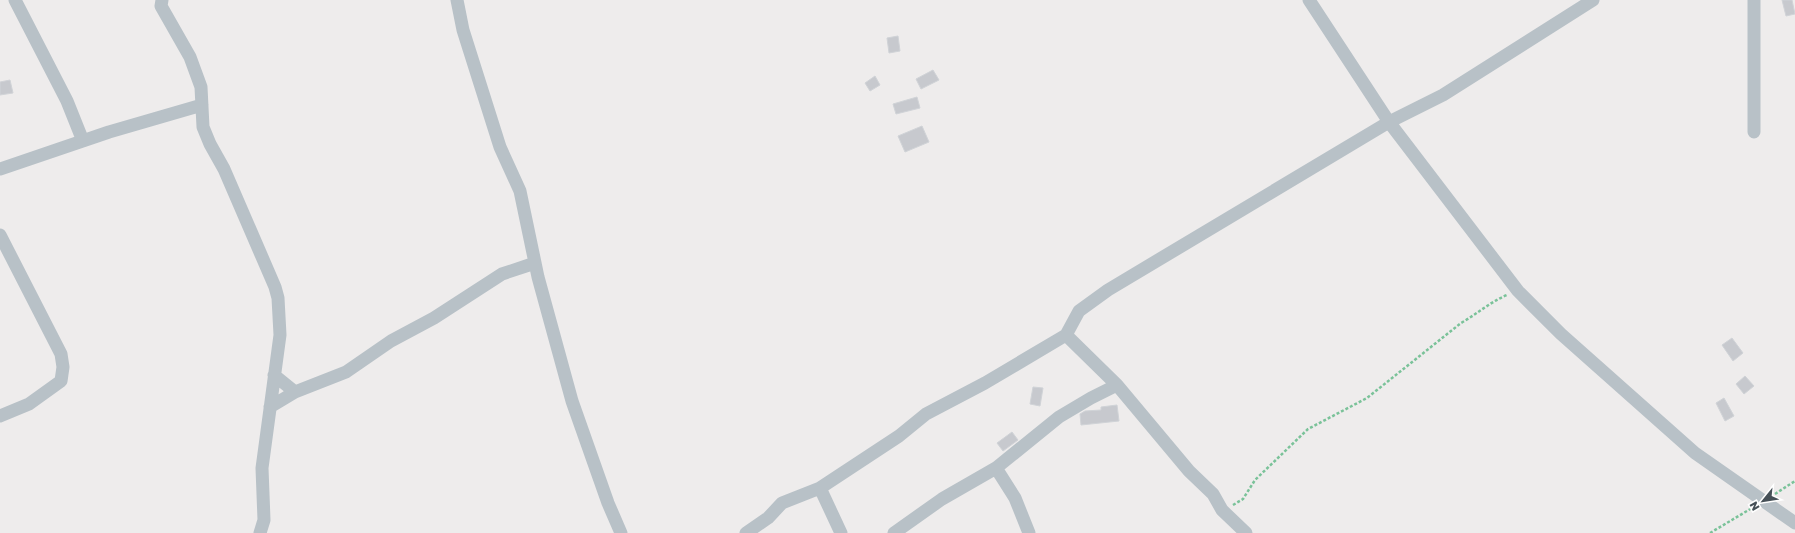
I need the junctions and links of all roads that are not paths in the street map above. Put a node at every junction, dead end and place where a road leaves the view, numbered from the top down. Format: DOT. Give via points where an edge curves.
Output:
graph roads {
  1 [pos="15,0"];
  2 [pos="162,0"];
  3 [pos="457,0"];
  4 [pos="1308,0"];
  5 [pos="1593,0"];
  6 [pos="1754,0"];
  7 [pos="202,105"];
  8 [pos="1389,122"];
  9 [pos="1754,132"];
  10 [pos="83,140"];
  11 [pos="0,169"];
  12 [pos="0,235"];
  13 [pos="535,263"];
  14 [pos="1066,335"];
  15 [pos="274,376"];
  16 [pos="1117,385"];
  17 [pos="295,392"];
  18 [pos="270,407"];
  19 [pos="0,416"];
  20 [pos="996,468"];
  21 [pos="820,488"];
  22 [pos="1795,523"];
  23 [pos="260,533"];
  24 [pos="621,533"];
  25 [pos="746,533"];
  26 [pos="842,533"];
  27 [pos="894,533"];
  28 [pos="1029,533"];
  29 [pos="1246,533"];
  1 -- 10 [label="street" via="67,101"];
  2 -- 7 [label="street" via="161,6 190,57 201,87"];
  3 -- 13 [label="street" via="463,30 500,147 520,191"];
  4 -- 8 [label="street"];
  5 -- 8 [label="street" via="1443,96"];
  6 -- 9 [label="street"];
  7 -- 10 [label="street"];
  7 -- 15 [label="street" via="205,133 224,169 278,298 280,335"];
  8 -- 14 [label="street" via="1108,290 1079,311"];
  8 -- 22 [label="street" via="1518,291 1560,334 1695,453"];
  10 -- 11 [label="street"];
  12 -- 19 [label="street" via="61,354 63,367 60,381 28,404"];
  13 -- 17 [label="street" via="502,274 434,318 391,341 346,372"];
  13 -- 24 [label="street" via="572,401 608,504"];
  14 -- 16 [label="street"];
  14 -- 21 [label="street" via="926,414 899,436"];
  15 -- 17 [label="street"];
  15 -- 18 [label="street"];
  16 -- 20 [label="street" via="1059,417"];
  16 -- 29 [label="street" via="1189,471 1213,494 1222,510"];
  17 -- 18 [label="street"];
  18 -- 23 [label="street" via="262,468 264,520"];
  20 -- 27 [label="street" via="942,499"];
  20 -- 28 [label="street" via="1015,498"];
  21 -- 25 [label="street" via="782,502 768,518"];
  21 -- 26 [label="street"];
}
